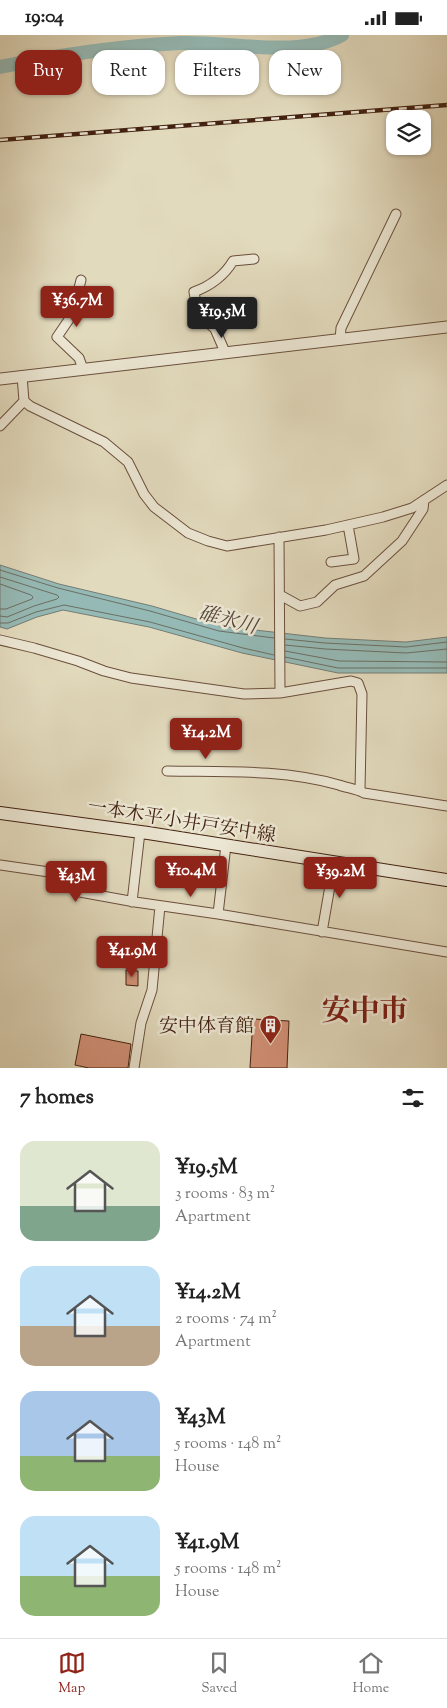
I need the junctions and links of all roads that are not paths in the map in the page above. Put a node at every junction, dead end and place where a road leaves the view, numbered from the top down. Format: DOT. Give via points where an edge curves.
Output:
graph roads {
  1 [pos="396,214"];
  2 [pos="254,259"];
  3 [pos="81,280"];
  4 [pos="447,327"];
  5 [pos="340,339"];
  6 [pos="226,352"];
  7 [pos="83,369"];
  8 [pos="22,376"];
  9 [pos="0,379"];
  10 [pos="24,401"];
  11 [pos="0,426"];
  12 [pos="447,485"];
  13 [pos="424,500"];
  14 [pos="348,525"];
  15 [pos="279,537"];
  16 [pos="330,562"];
  17 [pos="280,598"];
  18 [pos="0,640"];
  19 [pos="279,690"];
  20 [pos="167,771"];
  21 [pos="360,791"];
  22 [pos="447,806"];
  23 [pos="0,813"];
  24 [pos="140,832"];
  25 [pos="226,845"];
  26 [pos="334,863"];
  27 [pos="0,865"];
  28 [pos="447,880"];
  29 [pos="132,902"];
  30 [pos="160,905"];
  31 [pos="218,914"];
  32 [pos="322,932"];
  33 [pos="447,952"];
  34 [pos="134,1068"];
  1 -- 5 [label="street" via="341,328"];
  2 -- 6 [label="street" via="233,261 227,271 206,288 194,292 198,314 215,329"];
  3 -- 7 [label="street" via="72,315 56,337 79,358"];
  4 -- 5 [label="street"];
  5 -- 6 [label="street"];
  6 -- 7 [label="street"];
  7 -- 8 [label="street"];
  8 -- 9 [label="street"];
  8 -- 10 [label="street"];
  10 -- 11 [label="street"];
  10 -- 15 [label="street" via="104,442 128,462 154,507 188,533 227,545"];
  12 -- 13 [label="street"];
  13 -- 14 [label="street" via="412,508"];
  13 -- 17 [label="street" via="423,509 402,541 364,576 335,585 317,602 300,605"];
  14 -- 15 [label="street"];
  14 -- 16 [label="street" via="354,559"];
  15 -- 17 [label="street"];
  17 -- 19 [label="street"];
  18 -- 19 [label="street" via="131,678 244,694"];
  19 -- 21 [label="street" via="351,681 358,683 362,695"];
  20 -- 21 [label="street" via="290,775"];
  21 -- 22 [label="street"];
  23 -- 24 [label="main road, 一本木平小井戸安中線"];
  24 -- 25 [label="main road, 一本木平小井戸安中線"];
  24 -- 29 [label="street"];
  25 -- 26 [label="main road, 一本木平小井戸安中線"];
  25 -- 31 [label="street"];
  26 -- 28 [label="main road, 一本木平小井戸安中線"];
  26 -- 32 [label="street"];
  27 -- 29 [label="street" via="49,872 80,892"];
  29 -- 30 [label="street"];
  30 -- 31 [label="street"];
  30 -- 34 [label="street" via="152,990 141,1023"];
  31 -- 32 [label="street"];
  32 -- 33 [label="street"];
}
